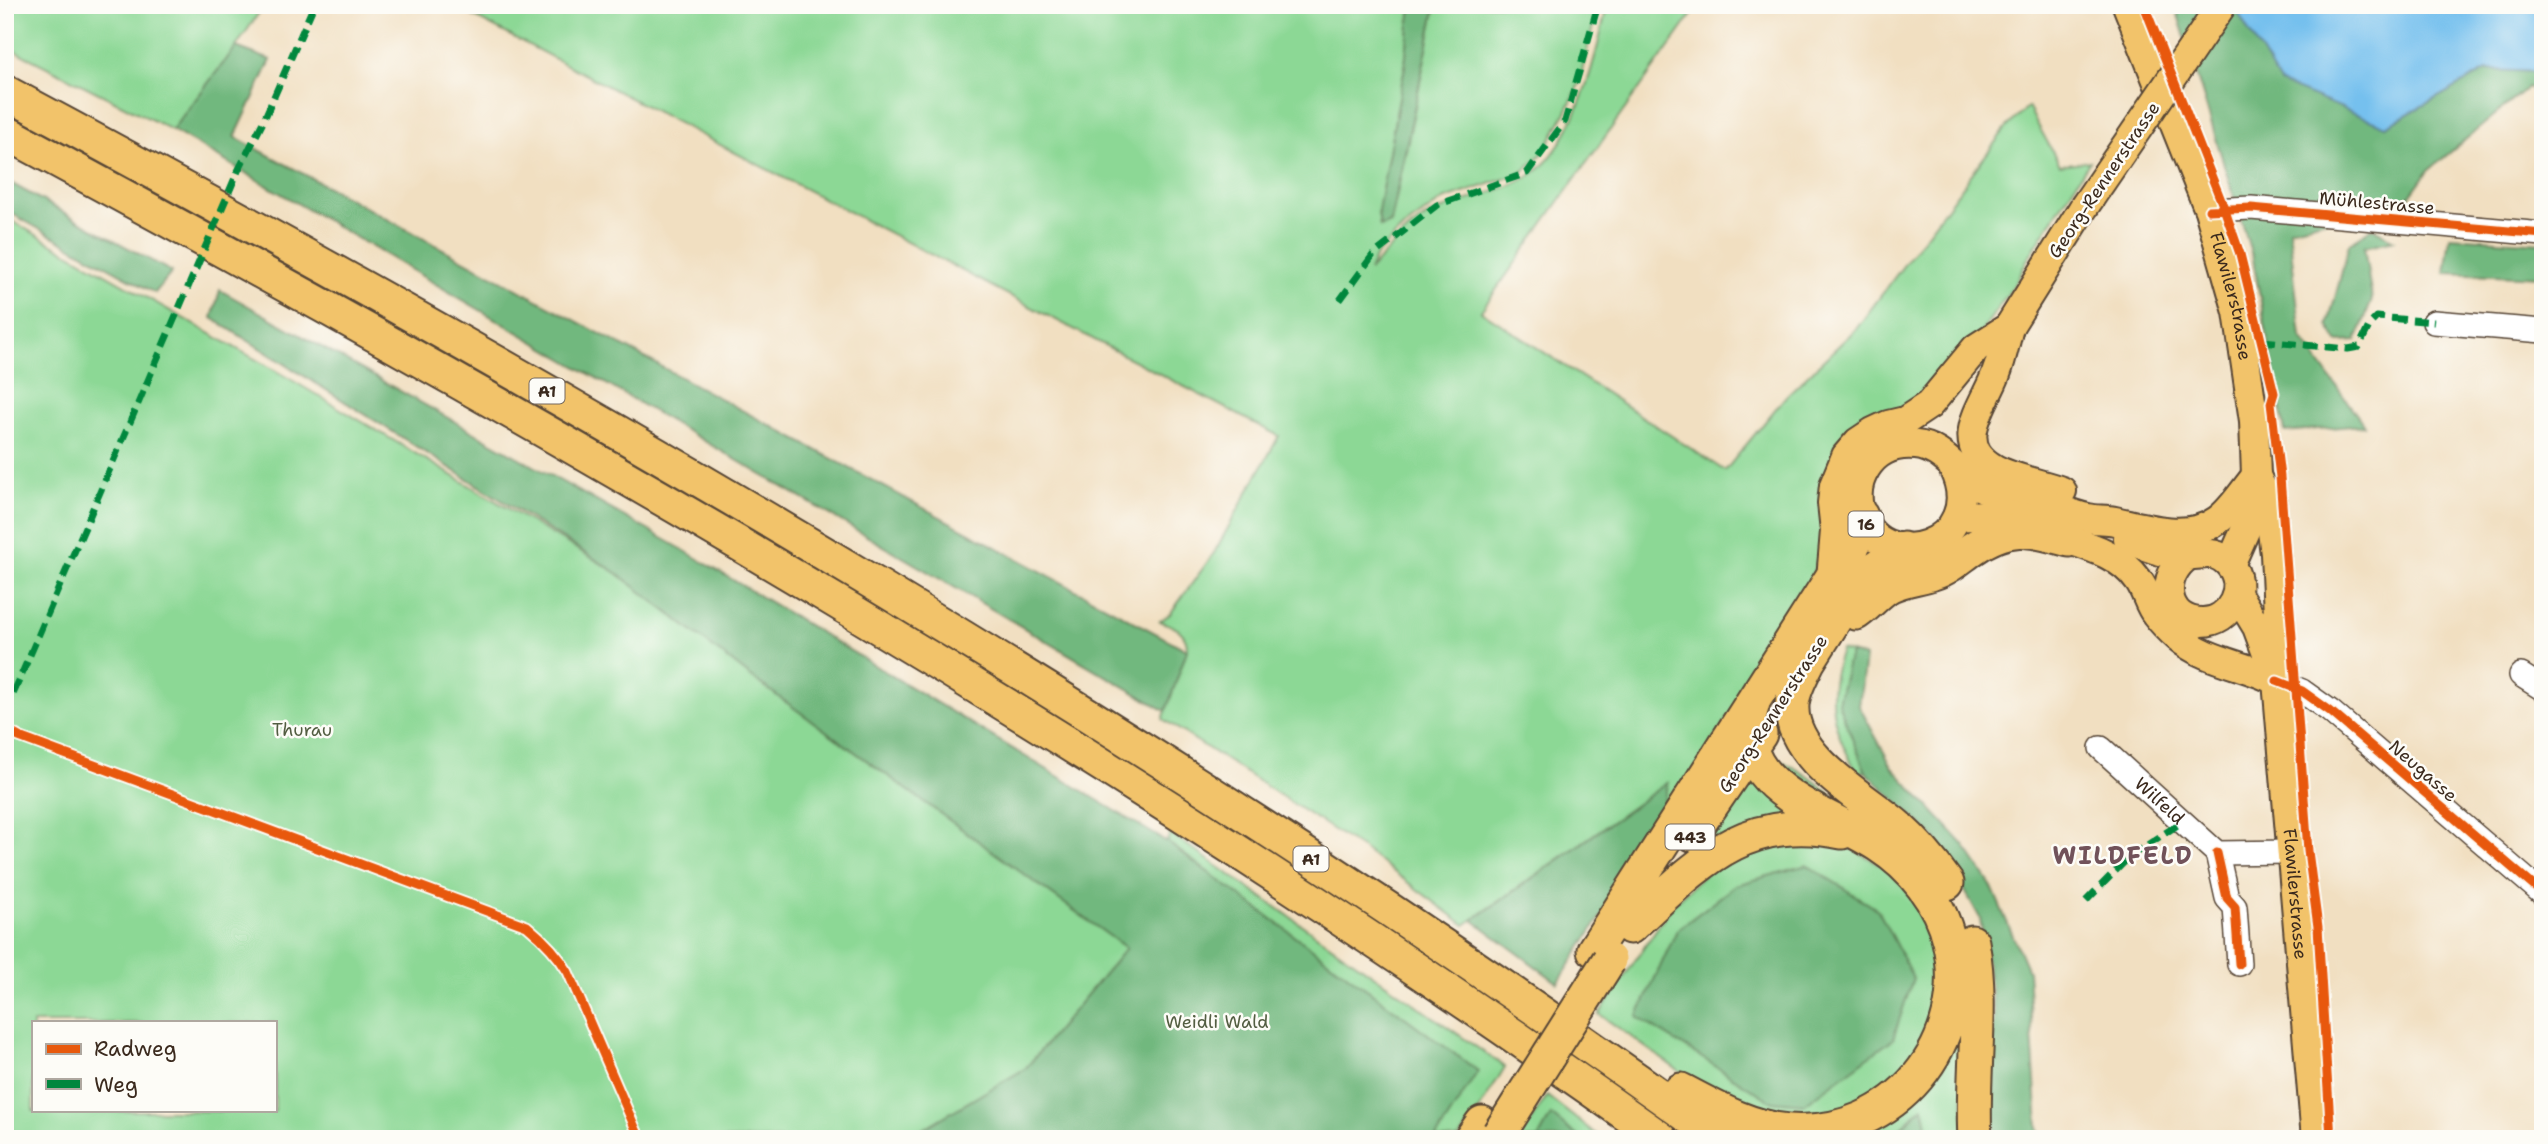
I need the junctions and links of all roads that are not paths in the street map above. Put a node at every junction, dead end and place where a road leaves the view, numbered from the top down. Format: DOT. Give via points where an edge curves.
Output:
graph roads {
  1 [pos="2127,5"];
  2 [pos="2222,5"];
  3 [pos="5,92"];
  4 [pos="5,132"];
  5 [pos="2209,210"];
  6 [pos="2543,234"];
  7 [pos="2434,322"];
  8 [pos="2009,327"];
  9 [pos="2543,331"];
  10 [pos="1990,356"];
  11 [pos="1906,444"];
  12 [pos="1950,463"];
  13 [pos="2259,484"];
  14 [pos="1861,516"];
  15 [pos="1957,517"];
  16 [pos="2111,520"];
  17 [pos="2069,540"];
  18 [pos="1903,549"];
  19 [pos="2210,558"];
  20 [pos="1831,570"];
  21 [pos="2168,586"];
  22 [pos="2237,594"];
  23 [pos="1834,620"];
  24 [pos="2214,620"];
  25 [pos="2264,651"];
  26 [pos="1810,660"];
  27 [pos="2521,674"];
  28 [pos="2277,681"];
  29 [pos="2543,689"];
  30 [pos="1753,703"];
  31 [pos="1751,748"];
  32 [pos="2101,748"];
  33 [pos="1706,773"];
  34 [pos="1853,792"];
  35 [pos="1862,836"];
  36 [pos="2291,852"];
  37 [pos="2217,853"];
  38 [pos="2543,894"];
  39 [pos="1630,927"];
  40 [pos="1601,955"];
  41 [pos="2239,964"];
  42 [pos="1479,1012"];
  43 [pos="1541,1013"];
  44 [pos="1487,1133"];
  45 [pos="1621,1139"];
  46 [pos="1661,1139"];
  47 [pos="1720,1139"];
  48 [pos="1975,1139"];
  49 [pos="2316,1139"];
  1 -- 5 [label="main road, Flawilerstrasse"];
  2 -- 8 [label="main road, Georg-Rennerstrasse / 16, bridge" via="2084,207"];
  3 -- 43 [label="highway, A1" via="397,307 779,527 1169,767"];
  4 -- 42 [label="highway, A1" via="379,337 740,545 1243,855"];
  5 -- 6 [label="street, Mühlestrasse" via="2251,208"];
  5 -- 13 [label="main road, Flawilerstrasse" via="2238,312"];
  7 -- 9 [label="street"];
  8 -- 10 [label="main road, Georg-Rennerstrasse / 16"];
  8 -- 16 [label="main road" via="1996,375 1971,433 1976,450 1996,469 2093,504"];
  8 -- 20 [label="main road" via="1976,348 1930,405 1905,421 1873,432 1846,456 1834,485"];
  10 -- 11 [label="main road, Georg-Rennerstrasse / 16" via="1945,411"];
  10 -- 12 [label="main road, Georg-Rennerstrasse / 16" via="1960,416"];
  11 -- 12 [label="main road" via="1934,450"];
  11 -- 14 [label="main road, 16" via="1880,453 1869,463 1858,488"];
  12 -- 15 [label="main road, 16" via="1961,492"];
  12 -- 16 [label="main road" via="1976,486 1990,491"];
  13 -- 16 [label="main road" via="2203,528 2157,531"];
  13 -- 19 [label="main road, Flawilerstrasse"];
  13 -- 28 [label="main road" via="2268,501 2275,554"];
  14 -- 18 [label="main road, 16" via="1877,537"];
  14 -- 20 [label="highway, Georg-Rennerstrasse" via="1855,547"];
  15 -- 18 [label="main road, 16" via="1940,538"];
  15 -- 21 [label="main road" via="2014,514 2070,527 2137,555"];
  16 -- 19 [label="main road" via="2130,540"];
  17 -- 23 [label="highway" via="2014,528 1992,536 1943,569 1887,587 1858,613"];
  17 -- 28 [label="main road" via="2121,562 2138,580 2155,614 2199,652"];
  18 -- 23 [label="highway, Georg-Rennerstrasse" via="1867,574"];
  19 -- 21 [label="main road" via="2174,568"];
  19 -- 22 [label="main road" via="2236,576"];
  20 -- 30 [label="highway, Georg-Rennerstrasse"];
  21 -- 24 [label="main road" via="2177,610 2201,622"];
  22 -- 24 [label="main road" via="2229,610"];
  22 -- 25 [label="main road, Flawilerstrasse" via="2257,628"];
  23 -- 26 [label="highway, Georg-Rennerstrasse / 443"];
  24 -- 25 [label="main road"];
  25 -- 28 [label="main road, Flawilerstrasse"];
  26 -- 31 [label="highway, Georg-Rennerstrasse / 443"];
  26 -- 34 [label="highway" via="1792,704 1799,736"];
  27 -- 29 [label="street"];
  28 -- 36 [label="main road, Flawilerstrasse"];
  28 -- 38 [label="street, Neugasse" via="2302,691 2330,711"];
  30 -- 31 [label="highway" via="1748,718"];
  30 -- 33 [label="highway, Georg-Rennerstrasse"];
  31 -- 33 [label="highway" via="1734,752"];
  31 -- 34 [label="highway" via="1780,753"];
  31 -- 35 [label="highway" via="1759,768 1778,789"];
  31 -- 39 [label="highway, Georg-Rennerstrasse / 443"];
  32 -- 37 [label="street, Wilfeld"];
  33 -- 40 [label="highway, Georg-Rennerstrasse / 443"];
  34 -- 48 [label="highway" via="1898,827 1930,861 1954,895 1968,929 1977,989"];
  35 -- 39 [label="highway" via="1815,827 1757,833 1719,851"];
  35 -- 43 [label="highway" via="1888,853 1926,890 1947,932 1954,974 1950,1015 1935,1052 1910,1086 1873,1114 1814,1131 1755,1125 1680,1090"];
  36 -- 37 [label="street"];
  36 -- 49 [label="main road, Flawilerstrasse"];
  37 -- 41 [label="street" via="2227,898 2235,907"];
  39 -- 40 [label="highway, Georg-Rennerstrasse / 443"];
  40 -- 44 [label="highway, Georg-Rennerstrasse / 443, bridge"];
  42 -- 45 [label="highway" via="1503,1048"];
  42 -- 46 [label="highway, A1"];
  43 -- 47 [label="highway, A1"];
}
